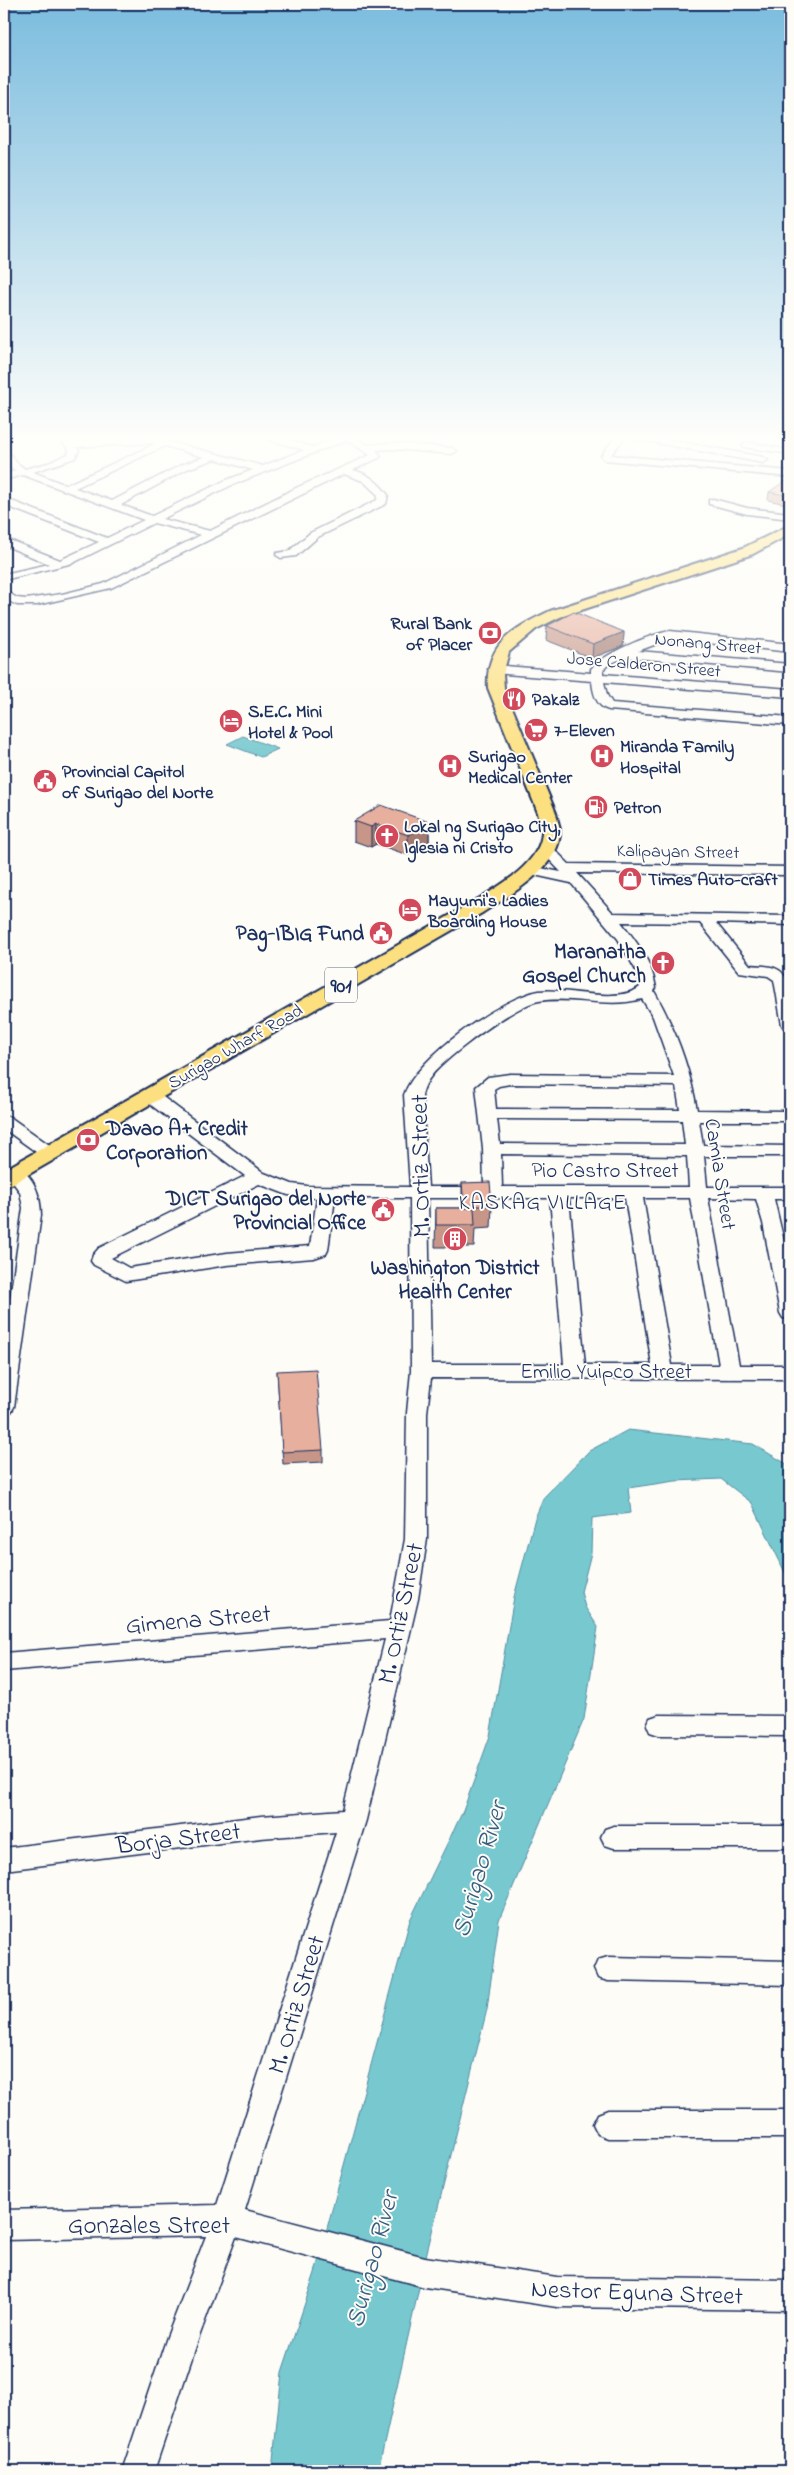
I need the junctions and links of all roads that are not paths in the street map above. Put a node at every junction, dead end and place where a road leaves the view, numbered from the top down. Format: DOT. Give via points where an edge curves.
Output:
graph roads {
  1 [pos="20,548"];
  2 [pos="94,548"];
  3 [pos="182,548"];
  4 [pos="298,548"];
  5 [pos="753,548"];
  6 [pos="281,555"];
  7 [pos="59,564"];
  8 [pos="4,577"];
  9 [pos="4,593"];
  10 [pos="746,644"];
  11 [pos="790,648"];
  12 [pos="623,653"];
  13 [pos="744,664"];
  14 [pos="790,668"];
  15 [pos="494,669"];
  16 [pos="597,677"];
  17 [pos="790,693"];
  18 [pos="739,703"];
  19 [pos="790,721"];
  20 [pos="546,849"];
  21 [pos="565,868"];
  22 [pos="530,870"];
  23 [pos="790,871"];
  24 [pos="577,880"];
  25 [pos="610,917"];
  26 [pos="706,920"];
  27 [pos="790,920"];
  28 [pos="646,991"];
  29 [pos="790,1026"];
  30 [pos="684,1081"];
  31 [pos="149,1095"];
  32 [pos="488,1114"];
  33 [pos="687,1114"];
  34 [pos="790,1116"];
  35 [pos="4,1121"];
  36 [pos="492,1149"];
  37 [pos="694,1150"];
  38 [pos="790,1151"];
  39 [pos="49,1153"];
  40 [pos="10,1176"];
  41 [pos="258,1177"];
  42 [pos="419,1192"];
  43 [pos="698,1192"];
  44 [pos="327,1193"];
  45 [pos="493,1193"];
  46 [pos="559,1193"];
  47 [pos="633,1193"];
  48 [pos="763,1193"];
  49 [pos="790,1193"];
  50 [pos="790,1313"];
  51 [pos="421,1371"];
  52 [pos="575,1371"];
  53 [pos="663,1371"];
  54 [pos="730,1371"];
  55 [pos="790,1372"];
  56 [pos="4,1407"];
  57 [pos="398,1630"];
  58 [pos="4,1662"];
  59 [pos="659,1725"];
  60 [pos="790,1726"];
  61 [pos="353,1820"];
  62 [pos="614,1837"];
  63 [pos="790,1837"];
  64 [pos="4,1859"];
  65 [pos="608,1969"];
  66 [pos="659,1970"];
  67 [pos="790,1973"];
  68 [pos="608,2124"];
  69 [pos="790,2124"];
  70 [pos="227,2220"];
  71 [pos="4,2225"];
  72 [pos="425,2272"];
  73 [pos="790,2296"];
  74 [pos="138,2471"];
  1 -- 7 [label="street"];
  2 -- 7 [label="street"];
  3 -- 9 [label="street" via="118,581 92,590 25,602 11,600"];
  4 -- 6 [label="street" via="292,554"];
  5 -- 15 [label="main road" via="540,621 506,646"];
  7 -- 8 [label="street"];
  10 -- 11 [label="street"];
  10 -- 12 [label="street" via="670,635"];
  10 -- 13 [label="street"];
  12 -- 13 [label="street, Nonang Street"];
  12 -- 16 [label="street" via="600,665"];
  13 -- 14 [label="street, Nonang Street"];
  13 -- 18 [label="street"];
  15 -- 16 [label="street, Jose Calderon Street"];
  15 -- 20 [label="main road, Surigao Wharf Road / 901" via="496,688 547,814 551,833"];
  16 -- 18 [label="street, Jose Calderon Street"];
  16 -- 18 [label="street" via="603,700 609,706"];
  17 -- 18 [label="street, Jose Calderon Street"];
  18 -- 19 [label="street"];
  20 -- 21 [label="street"];
  20 -- 22 [label="main road, Surigao Wharf Road / 901"];
  21 -- 23 [label="street, Kalipayan Street"];
  21 -- 24 [label="street"];
  22 -- 24 [label="street"];
  22 -- 31 [label="main road, Surigao Wharf Road / 901" via="475,909"];
  24 -- 25 [label="street"];
  25 -- 26 [label="street"];
  25 -- 28 [label="street" via="646,975"];
  26 -- 27 [label="street"];
  26 -- 29 [label="street" via="740,966 752,971 772,972 781,978"];
  28 -- 30 [label="street, Camia Street" via="661,1017"];
  28 -- 42 [label="street, M. Ortiz Street" via="615,999 543,995 520,1000 426,1070 414,1095"];
  30 -- 32 [label="street" via="494,1081 485,1087"];
  30 -- 33 [label="street, Camia Street"];
  31 -- 39 [label="main road, Surigao Wharf Road / 901"];
  31 -- 41 [label="street, Pio Castro Street"];
  32 -- 33 [label="street"];
  32 -- 36 [label="street"];
  33 -- 34 [label="street"];
  33 -- 37 [label="street, Camia Street"];
  35 -- 39 [label="street"];
  36 -- 37 [label="street"];
  36 -- 45 [label="street"];
  37 -- 38 [label="street"];
  37 -- 43 [label="street, Camia Street"];
  39 -- 40 [label="main road, Surigao Wharf Road / 901"];
  40 -- 56 [label="street" via="28,1188 32,1215"];
  41 -- 44 [label="street, Pio Castro Street" via="288,1189"];
  41 -- 44 [label="street" via="102,1254 101,1261 126,1275 227,1259 314,1252 319,1250"];
  42 -- 44 [label="street, Pio Castro Street"];
  42 -- 45 [label="street, Pio Castro Street"];
  42 -- 51 [label="street, M. Ortiz Street"];
  43 -- 47 [label="street, Pio Castro Street"];
  43 -- 48 [label="street, Pio Castro Street"];
  43 -- 54 [label="street, Camia Street"];
  45 -- 46 [label="street, Pio Castro Street"];
  46 -- 47 [label="street, Pio Castro Street"];
  46 -- 52 [label="street"];
  47 -- 53 [label="street"];
  48 -- 49 [label="street, Pio Castro Street"];
  48 -- 50 [label="street"];
  51 -- 52 [label="street, Emilio Yuipco Street"];
  51 -- 57 [label="street, M. Ortiz Street" via="416,1540 407,1599"];
  52 -- 53 [label="street, Emilio Yuipco Street"];
  53 -- 54 [label="street, Emilio Yuipco Street"];
  54 -- 55 [label="street, Emilio Yuipco Street"];
  57 -- 58 [label="street, Gimena Street"];
  57 -- 61 [label="street, M. Ortiz Street"];
  59 -- 60 [label="street"];
  61 -- 64 [label="street, Borja Street" via="261,1827"];
  61 -- 70 [label="street, M. Ortiz Street"];
  62 -- 63 [label="street"];
  65 -- 66 [label="street"];
  66 -- 67 [label="street"];
  68 -- 69 [label="street"];
  70 -- 71 [label="street, Gonzales Street"];
  70 -- 72 [label="street, Gonzales Street"];
  70 -- 74 [label="street, M. Ortiz Street"];
  72 -- 73 [label="street, Nestor Eguna Street" via="557,2292"];
}
